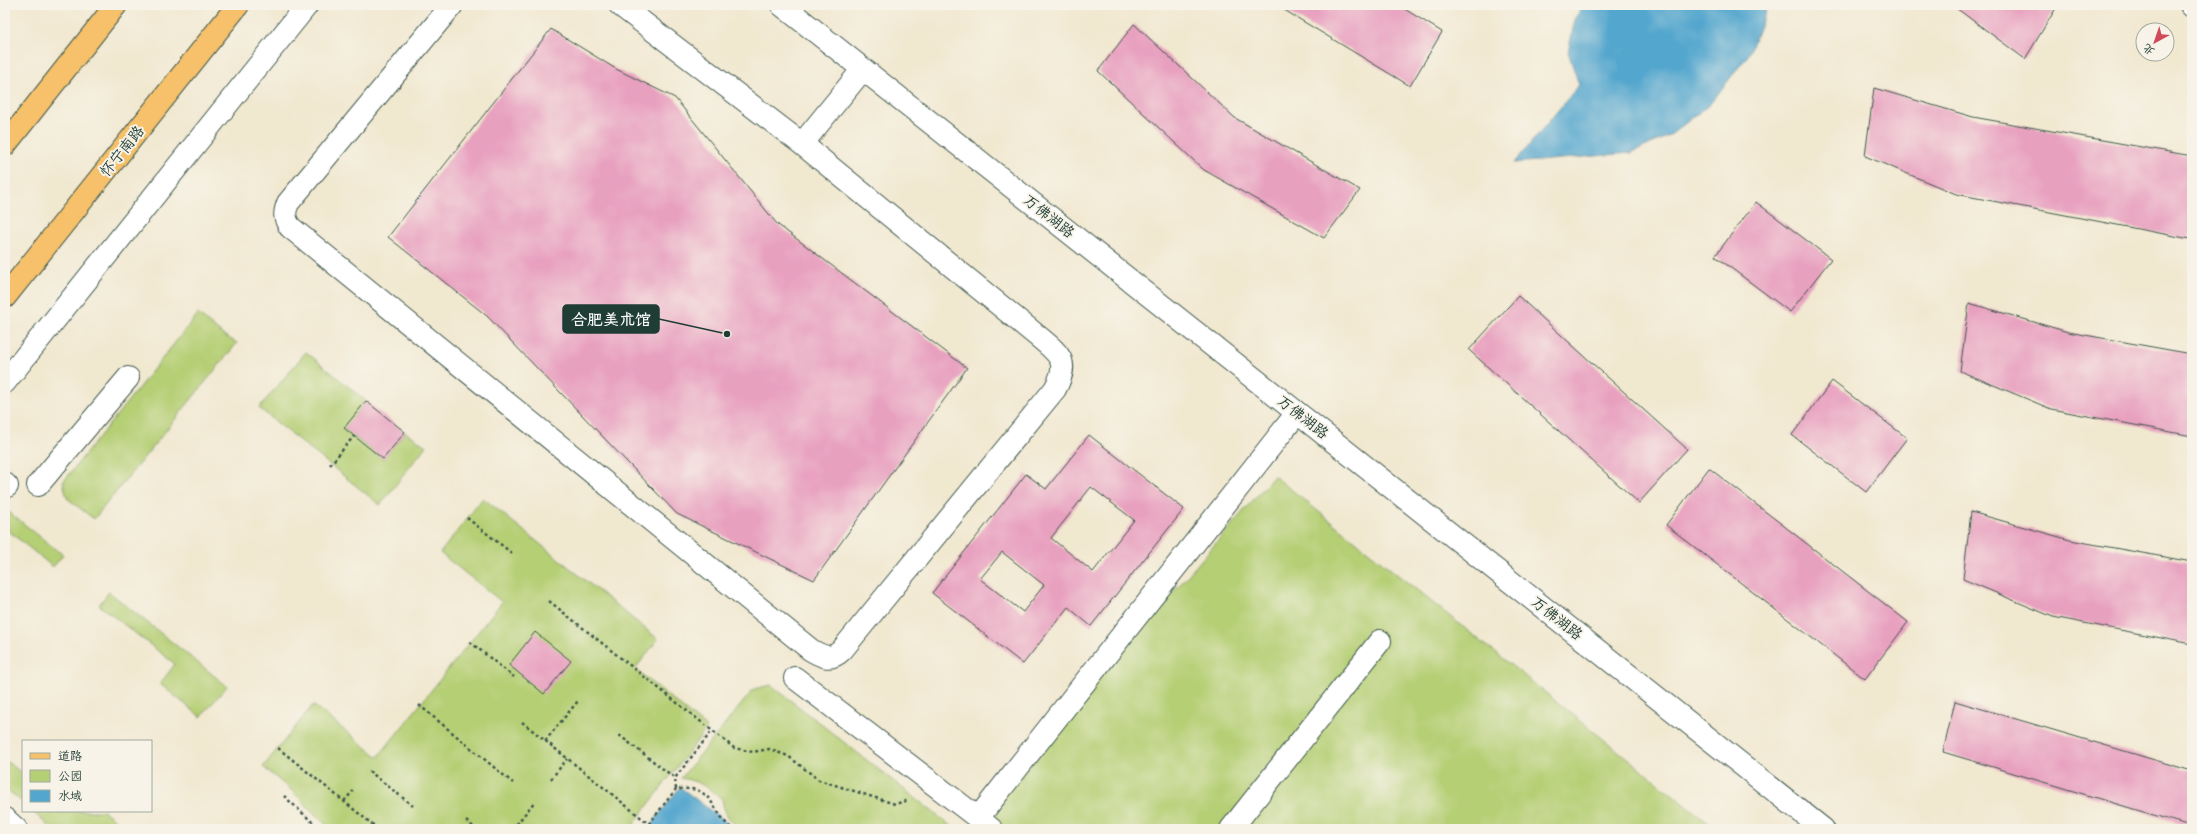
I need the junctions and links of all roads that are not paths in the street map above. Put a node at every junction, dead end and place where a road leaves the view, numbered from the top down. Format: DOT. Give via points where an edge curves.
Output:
graph roads {
  1 [pos="116,5"];
  2 [pos="238,5"];
  3 [pos="307,5"];
  4 [pos="452,5"];
  5 [pos="620,5"];
  6 [pos="782,5"];
  7 [pos="863,69"];
  8 [pos="802,144"];
  9 [pos="5,145"];
  10 [pos="5,297"];
  11 [pos="128,378"];
  12 [pos="5,382"];
  13 [pos="1297,413"];
  14 [pos="38,485"];
  15 [pos="1380,641"];
  16 [pos="795,678"];
  17 [pos="5,820"];
  18 [pos="985,824"];
  19 [pos="16,829"];
  20 [pos="1231,829"];
  21 [pos="1823,829"];
  1 -- 9 [label="main road"];
  2 -- 10 [label="main road, 怀宁南路"];
  3 -- 12 [label="street"];
  4 -- 8 [label="street" via="288,203 284,214 285,220 290,228 811,650 820,656 832,657 842,650 1055,389 1064,369 1052,348"];
  5 -- 8 [label="street"];
  6 -- 7 [label="street, 万佛湖路"];
  7 -- 8 [label="street"];
  7 -- 13 [label="street, 万佛湖路"];
  11 -- 14 [label="street"];
  13 -- 18 [label="street"];
  13 -- 21 [label="street, 万佛湖路"];
  15 -- 20 [label="street"];
  16 -- 18 [label="street"];
  17 -- 19 [label="street"];
}
